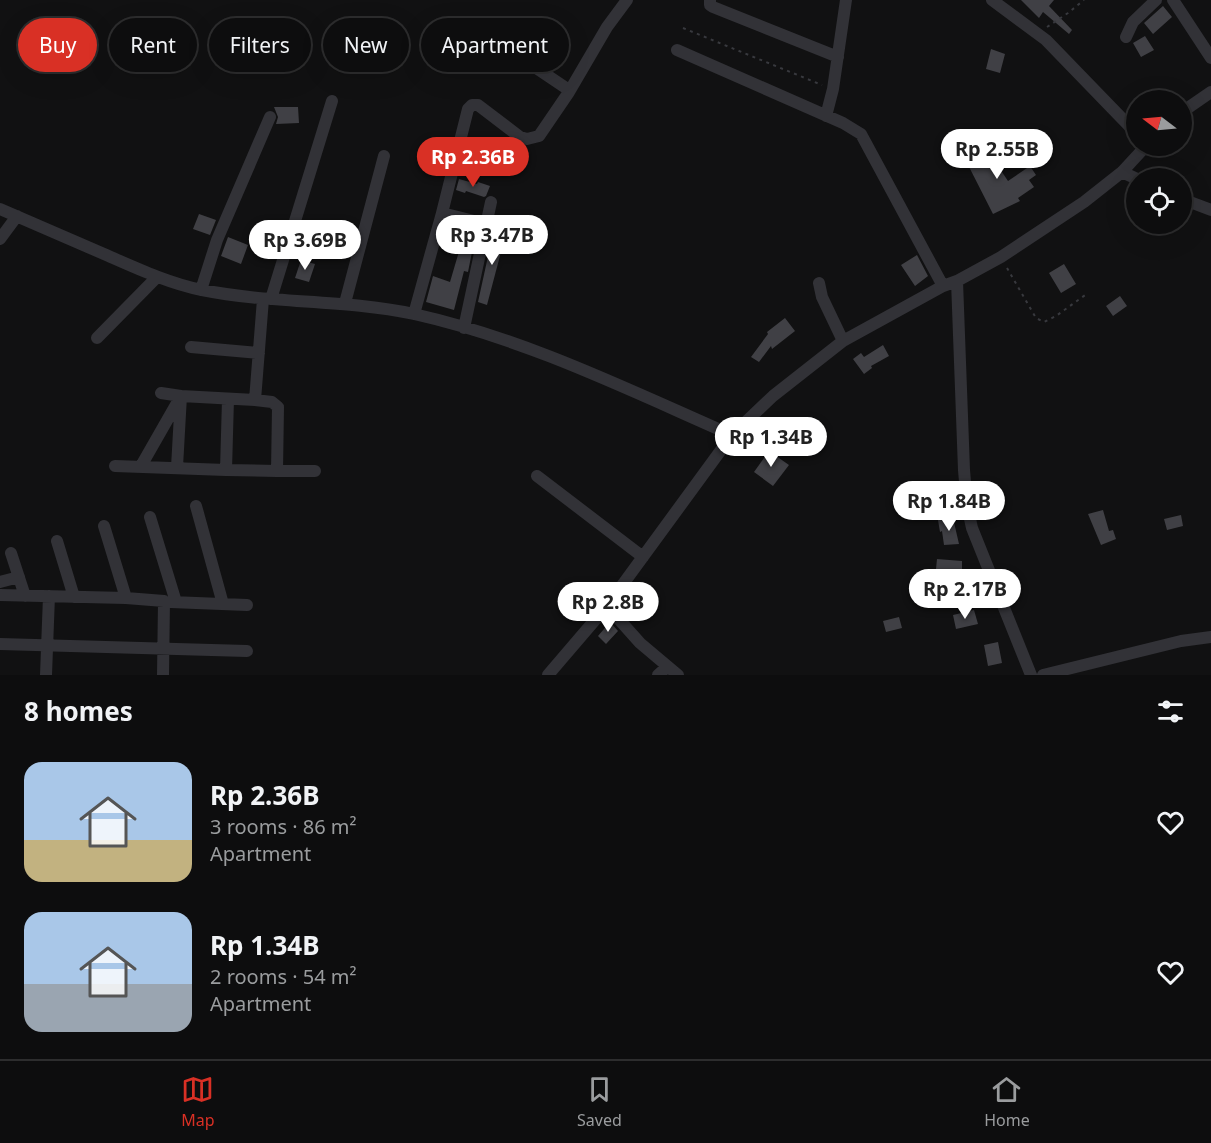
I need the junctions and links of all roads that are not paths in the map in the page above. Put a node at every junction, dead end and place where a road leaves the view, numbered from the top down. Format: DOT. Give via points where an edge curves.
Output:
graph roads {
  1 [pos="627,0"];
  2 [pos="710,0"];
  3 [pos="846,0"];
  4 [pos="992,0"];
  5 [pos="1156,0"];
  6 [pos="1173,0"];
  7 [pos="1126,37"];
  8 [pos="677,50"];
  9 [pos="838,57"];
  10 [pos="1211,58"];
  11 [pos="542,72"];
  12 [pos="569,92"];
  13 [pos="1211,92"];
  14 [pos="332,101"];
  15 [pos="1192,105"];
  16 [pos="826,116"];
  17 [pos="270,117"];
  18 [pos="1126,123"];
  19 [pos="384,156"];
  20 [pos="1137,156"];
  21 [pos="1122,172"];
  22 [pos="1126,174"];
  23 [pos="491,202"];
  24 [pos="1192,203"];
  25 [pos="0,209"];
  26 [pos="1211,210"];
  27 [pos="442,213"];
  28 [pos="17,216"];
  29 [pos="486,224"];
  30 [pos="0,239"];
  31 [pos="157,277"];
  32 [pos="957,281"];
  33 [pos="819,283"];
  34 [pos="943,286"];
  35 [pos="201,290"];
  36 [pos="267,299"];
  37 [pos="345,303"];
  38 [pos="414,314"];
  39 [pos="464,328"];
  40 [pos="97,338"];
  41 [pos="843,341"];
  42 [pos="191,346"];
  43 [pos="259,353"];
  44 [pos="161,393"];
  45 [pos="181,396"];
  46 [pos="228,399"];
  47 [pos="255,400"];
  48 [pos="732,435"];
  49 [pos="115,465"];
  50 [pos="141,466"];
  51 [pos="177,467"];
  52 [pos="226,470"];
  53 [pos="277,471"];
  54 [pos="315,471"];
  55 [pos="537,476"];
  56 [pos="196,506"];
  57 [pos="150,517"];
  58 [pos="104,526"];
  59 [pos="57,542"];
  60 [pos="11,553"];
  61 [pos="643,557"];
  62 [pos="19,577"];
  63 [pos="0,582"];
  64 [pos="0,595"];
  65 [pos="25,596"];
  66 [pos="49,597"];
  67 [pos="74,597"];
  68 [pos="126,598"];
  69 [pos="170,602"];
  70 [pos="223,604"];
  71 [pos="248,605"];
  72 [pos="607,606"];
  73 [pos="1211,637"];
  74 [pos="0,644"];
  75 [pos="48,646"];
  76 [pos="163,650"];
  77 [pos="247,651"];
  78 [pos="662,671"];
  79 [pos="46,675"];
  80 [pos="163,675"];
  81 [pos="549,675"];
  82 [pos="678,675"];
  83 [pos="1031,675"];
  84 [pos="1043,675"];
  1 -- 12 [label="street"];
  2 -- 9 [label="street" via="713,7"];
  3 -- 9 [label="street"];
  4 -- 18 [label="street" via="1038,33"];
  5 -- 7 [label="street" via="1133,22"];
  6 -- 10 [label="street"];
  8 -- 16 [label="street"];
  9 -- 16 [label="street"];
  11 -- 12 [label="street"];
  12 -- 27 [label="street" via="533,139 520,137 480,106 470,107"];
  13 -- 15 [label="street"];
  14 -- 36 [label="street"];
  16 -- 34 [label="street" via="861,134"];
  17 -- 35 [label="street" via="217,240"];
  19 -- 37 [label="street"];
  20 -- 21 [label="street"];
  21 -- 22 [label="street"];
  21 -- 32 [label="street" via="1001,257"];
  23 -- 29 [label="street"];
  24 -- 26 [label="street"];
  25 -- 28 [label="street"];
  27 -- 29 [label="street"];
  27 -- 38 [label="street"];
  28 -- 30 [label="street"];
  28 -- 31 [label="street"];
  29 -- 39 [label="street"];
  31 -- 35 [label="street"];
  31 -- 40 [label="street"];
  32 -- 34 [label="street"];
  32 -- 83 [label="street" via="967,505 972,528"];
  33 -- 41 [label="street"];
  34 -- 41 [label="street"];
  35 -- 36 [label="street"];
  36 -- 37 [label="street"];
  36 -- 43 [label="street"];
  37 -- 38 [label="street"];
  38 -- 39 [label="street"];
  39 -- 48 [label="street" via="559,359"];
  41 -- 48 [label="street" via="773,396"];
  42 -- 43 [label="street"];
  43 -- 47 [label="street"];
  44 -- 45 [label="street"];
  45 -- 46 [label="street"];
  45 -- 50 [label="street"];
  45 -- 51 [label="street"];
  46 -- 47 [label="street"];
  46 -- 52 [label="street"];
  47 -- 53 [label="street" via="272,402 278,407"];
  48 -- 61 [label="street"];
  49 -- 50 [label="street"];
  50 -- 51 [label="street"];
  51 -- 52 [label="street"];
  52 -- 53 [label="street"];
  53 -- 54 [label="street"];
  55 -- 61 [label="street"];
  56 -- 70 [label="street"];
  57 -- 69 [label="street"];
  58 -- 68 [label="street"];
  59 -- 67 [label="street"];
  60 -- 62 [label="street"];
  61 -- 72 [label="street"];
  62 -- 63 [label="street"];
  62 -- 65 [label="street"];
  64 -- 65 [label="street"];
  65 -- 66 [label="street"];
  66 -- 67 [label="street"];
  66 -- 75 [label="street"];
  67 -- 68 [label="street"];
  68 -- 69 [label="street"];
  69 -- 70 [label="street"];
  69 -- 76 [label="street"];
  70 -- 71 [label="street"];
  72 -- 78 [label="street"];
  72 -- 81 [label="street"];
  73 -- 84 [label="street"];
  74 -- 75 [label="street"];
  75 -- 76 [label="street"];
  75 -- 79 [label="street"];
  76 -- 77 [label="street"];
  76 -- 80 [label="street"];
  78 -- 82 [label="street"];
}
